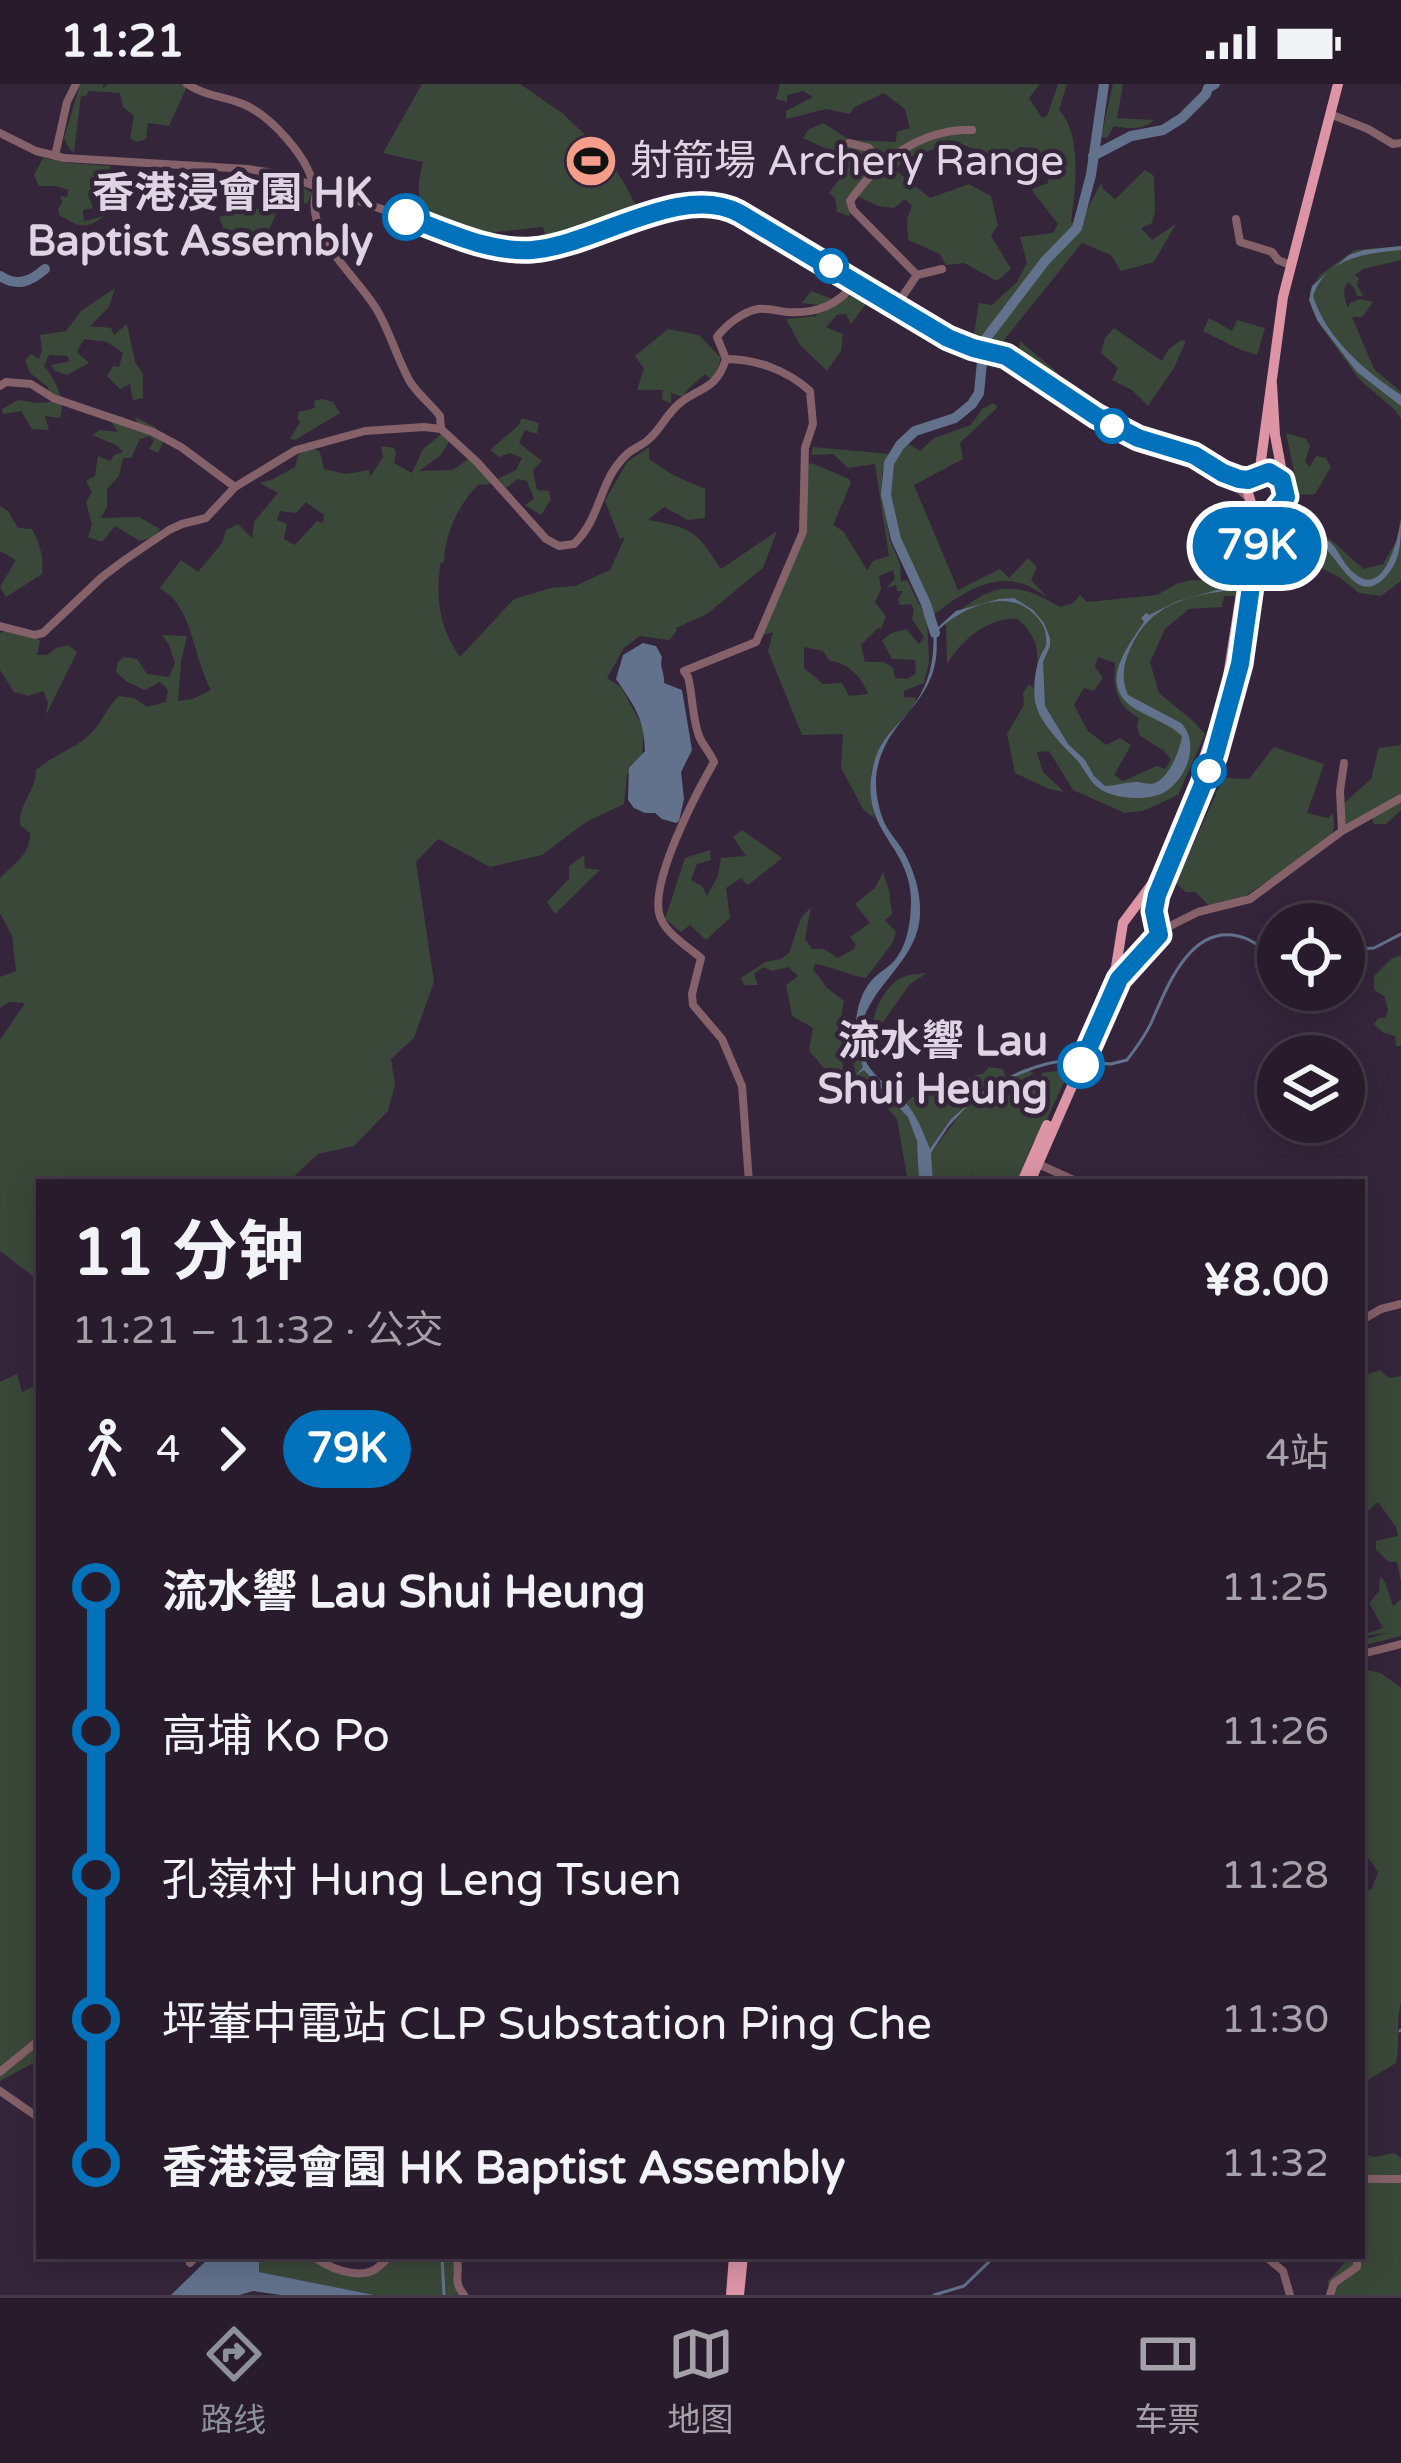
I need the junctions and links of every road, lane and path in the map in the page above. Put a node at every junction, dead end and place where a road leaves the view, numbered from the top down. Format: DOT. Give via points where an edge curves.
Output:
graph roads {
  1 [pos="76,84"];
  2 [pos="187,84"];
  3 [pos="1338,84"];
  4 [pos="1330,114"];
  5 [pos="972,130"];
  6 [pos="0,134"];
  7 [pos="849,143"];
  8 [pos="1401,143"];
  9 [pos="56,156"];
  10 [pos="315,186"];
  11 [pos="861,188"];
  12 [pos="1236,219"];
  13 [pos="1290,265"];
  14 [pos="942,269"];
  15 [pos="917,275"];
  16 [pos="856,282"];
  17 [pos="896,306"];
  18 [pos="726,358"];
  19 [pos="1272,384"];
  20 [pos="0,386"];
  21 [pos="441,429"];
  22 [pos="1223,473"];
  23 [pos="1256,476"];
  24 [pos="1284,482"];
  25 [pos="235,487"];
  26 [pos="1250,501"];
  27 [pos="1276,508"];
  28 [pos="1247,587"];
  29 [pos="1245,606"];
  30 [pos="0,626"];
  31 [pos="1344,763"];
  32 [pos="1401,800"];
  33 [pos="1342,831"];
  34 [pos="1129,915"];
  35 [pos="1158,926"];
  36 [pos="1121,932"];
  37 [pos="1151,946"];
  38 [pos="1082,1056"];
  39 [pos="1074,1073"];
  40 [pos="1044,1160"];
  41 [pos="749,1179"];
  42 [pos="1027,1179"];
  43 [pos="1028,1179"];
  44 [pos="1073,1179"];
  45 [pos="1401,1304"];
  46 [pos="1365,1318"];
  47 [pos="1401,1644"];
  48 [pos="1365,1653"];
  49 [pos="36,2042"];
  50 [pos="0,2072"];
  51 [pos="0,2092"];
  52 [pos="36,2116"];
  53 [pos="1401,2179"];
  54 [pos="1365,2181"];
  55 [pos="318,2259"];
  56 [pos="386,2259"];
  57 [pos="457,2259"];
  58 [pos="739,2259"];
  59 [pos="1268,2259"];
  60 [pos="1357,2259"];
  61 [pos="464,2295"];
  62 [pos="735,2295"];
  63 [pos="1290,2295"];
  64 [pos="1330,2295"];
  1 -- 9 [label="street"];
  2 -- 10 [label="street" via="244,104 268,122"];
  3 -- 4 [label="main road"];
  4 -- 8 [label="street"];
  4 -- 13 [label="main road"];
  5 -- 11 [label="street" via="908,144"];
  6 -- 9 [label="street"];
  7 -- 11 [label="street" via="874,155"];
  9 -- 10 [label="street" via="248,169"];
  10 -- 16 [label="street" via="515,250 553,247 686,204 720,204"];
  10 -- 21 [label="street" via="313,208 330,252 378,311"];
  11 -- 15 [label="street" via="850,205"];
  12 -- 13 [label="street" via="1240,242"];
  13 -- 19 [label="main road"];
  14 -- 15 [label="street"];
  15 -- 17 [label="street"];
  16 -- 17 [label="street"];
  16 -- 18 [label="street" via="812,312 757,309 738,318 717,337"];
  17 -- 22 [label="street" via="948,338 1024,367 1113,426"];
  18 -- 21 [label="street" via="716,381 677,405 617,465 589,526 566,546 551,544"];
  18 -- 41 [label="street" via="787,374 810,391 814,409 803,532 756,642 684,670 700,740 714,762 657,899 663,923 700,958 693,1005 722,1039 742,1086"];
  19 -- 23 [label="main road"];
  19 -- 24 [label="main road"];
  20 -- 25 [label="street" via="31,384 153,432"];
  21 -- 25 [label="street" via="365,431 296,450"];
  22 -- 23 [label="street"];
  22 -- 26 [label="street"];
  23 -- 24 [label="main road" via="1272,473"];
  23 -- 26 [label="main road"];
  24 -- 27 [label="main road" via="1286,497"];
  25 -- 30 [label="street" via="206,518 169,530 114,568 43,633"];
  26 -- 27 [label="main road"];
  26 -- 28 [label="main road"];
  27 -- 28 [label="main road"];
  28 -- 29 [label="main road"];
  29 -- 34 [label="main road" via="1203,766 1152,884"];
  29 -- 35 [label="main road" via="1240,664 1215,755 1154,903"];
  31 -- 33 [label="street"];
  32 -- 33 [label="street"];
  33 -- 35 [label="street" via="1250,898"];
  34 -- 35 [label="main road" via="1144,911"];
  34 -- 36 [label="main road"];
  35 -- 37 [label="main road"];
  36 -- 37 [label="main road" via="1132,947"];
  36 -- 38 [label="main road"];
  37 -- 38 [label="main road" via="1119,979"];
  38 -- 39 [label="main road"];
  39 -- 40 [label="main road"];
  39 -- 42 [label="main road"];
  40 -- 43 [label="main road"];
  40 -- 44 [label="street"];
  45 -- 46 [label="street"];
  47 -- 48 [label="street"];
  49 -- 50 [label="street"];
  51 -- 52 [label="street"];
  53 -- 54 [label="street"];
  55 -- 56 [label="street" via="363,2273"];
  57 -- 61 [label="street"];
  58 -- 62 [label="main road"];
  59 -- 63 [label="street" via="1283,2271"];
  60 -- 64 [label="street"];
}
